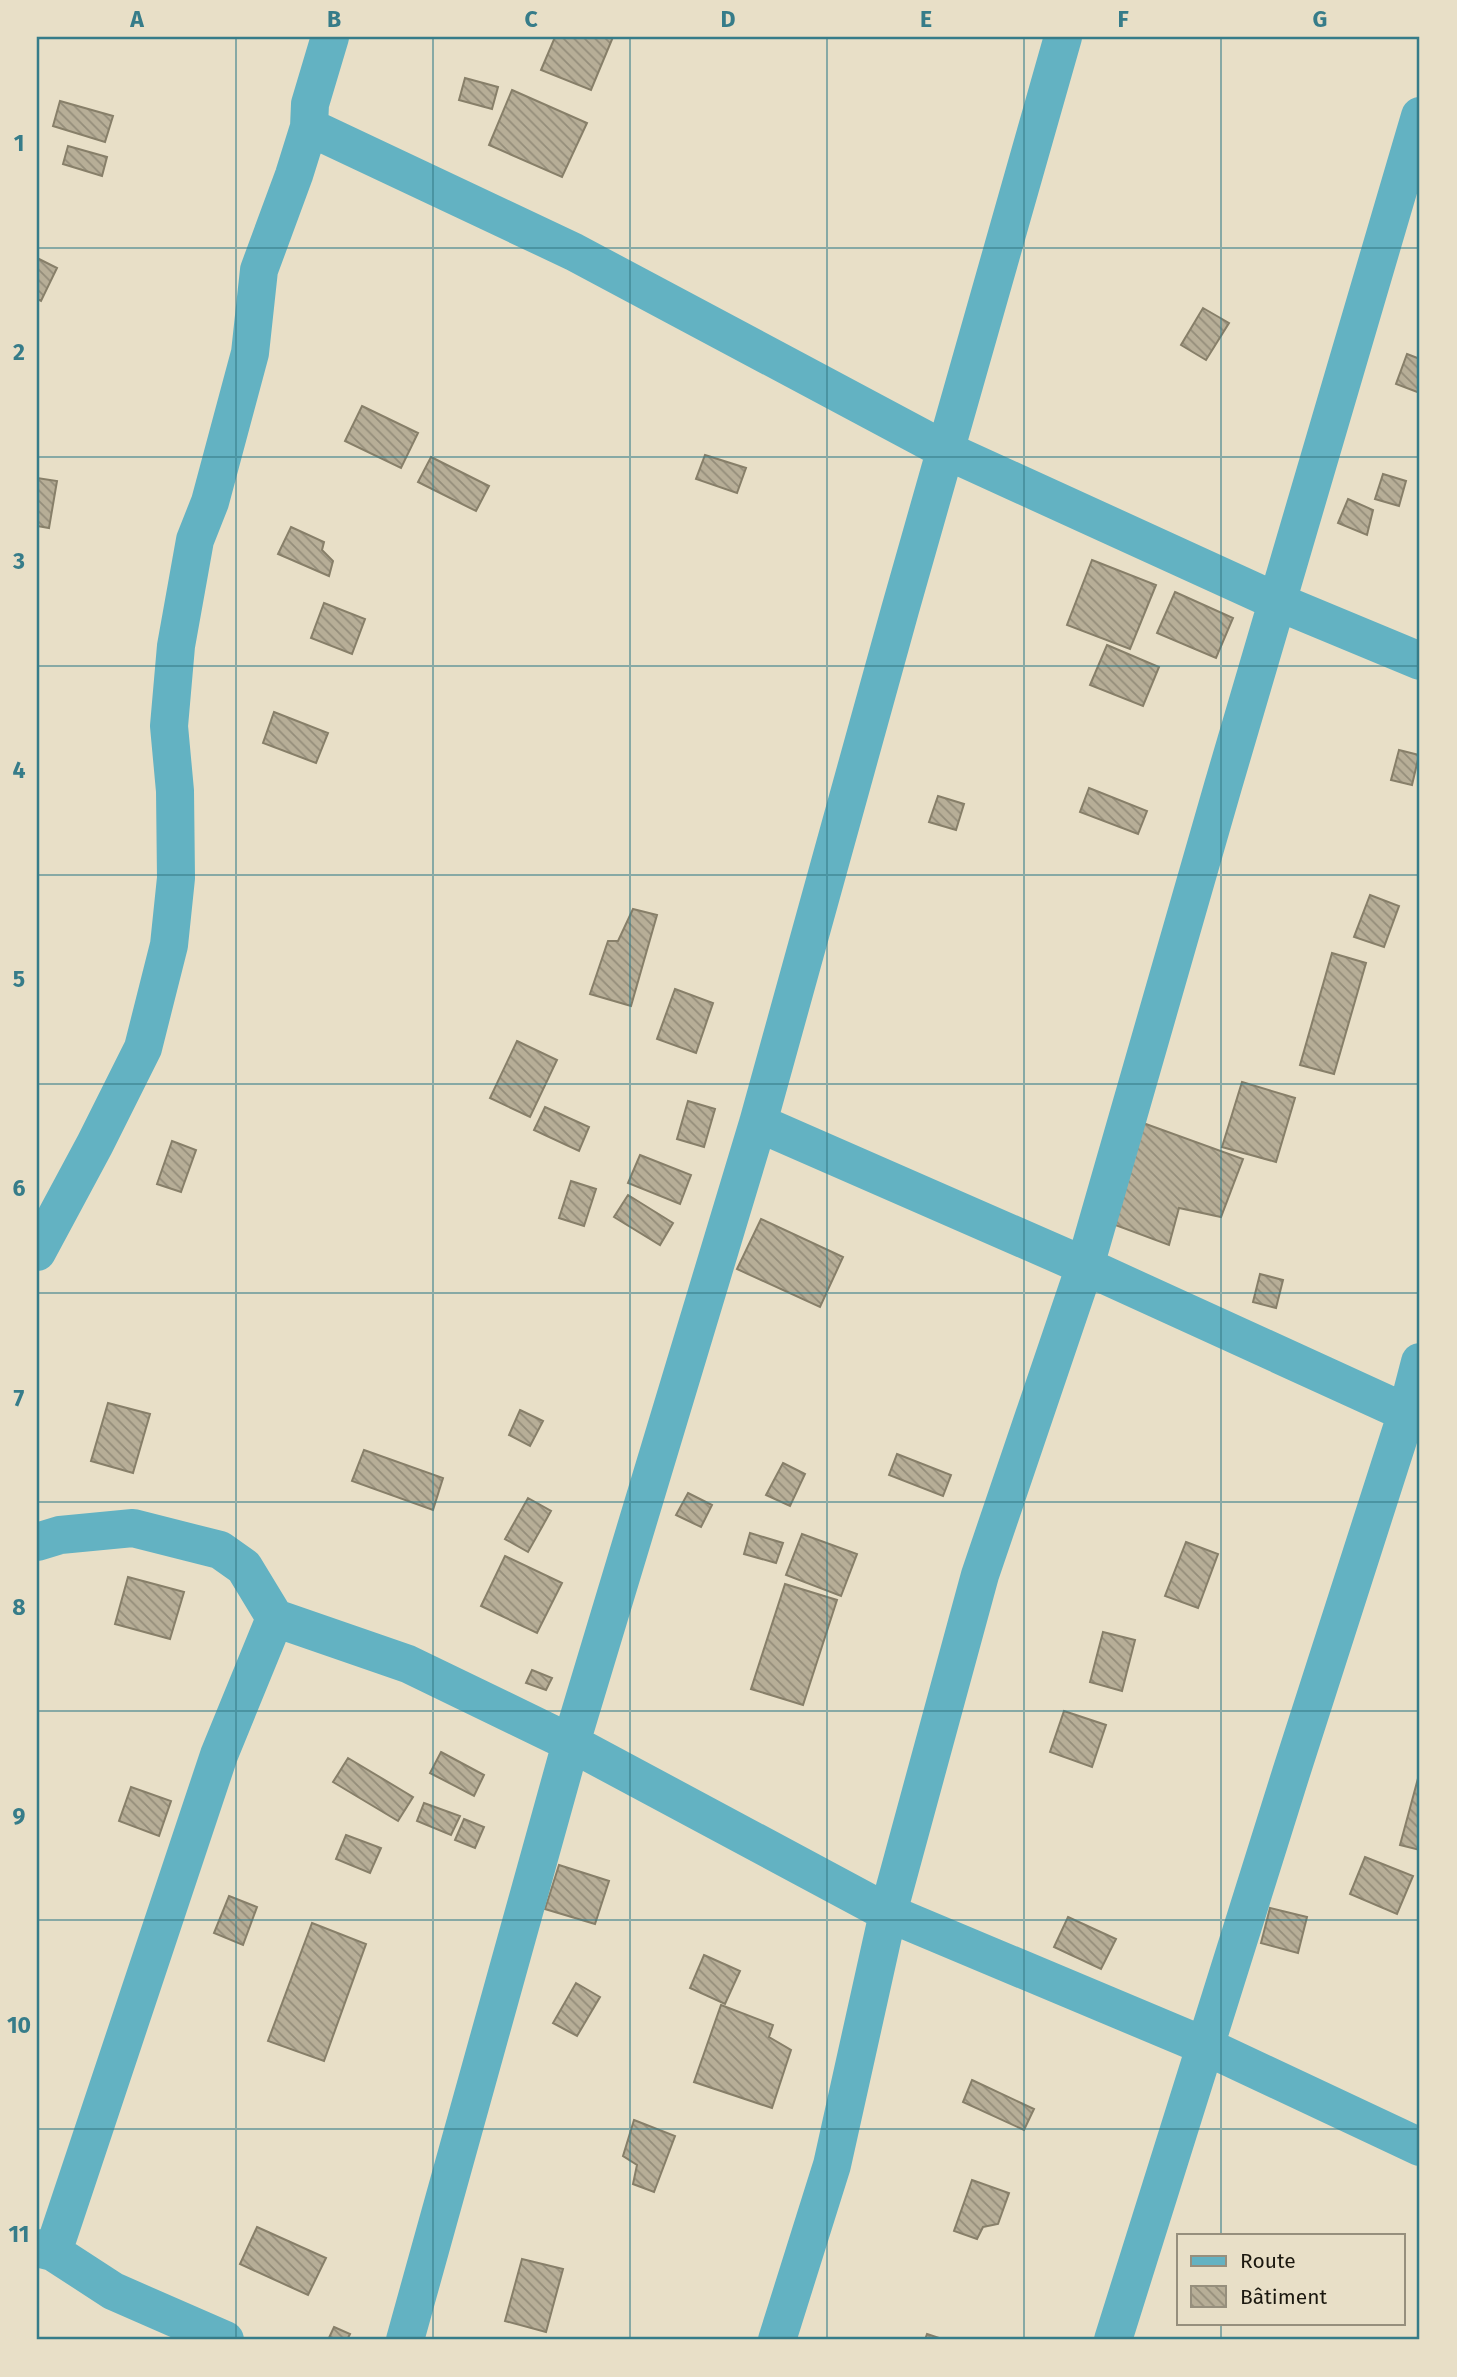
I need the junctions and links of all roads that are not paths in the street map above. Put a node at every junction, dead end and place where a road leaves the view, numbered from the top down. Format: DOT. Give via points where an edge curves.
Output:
graph roads {
  1 [pos="330,37"];
  2 [pos="1063,37"];
  3 [pos="1420,116"];
  4 [pos="309,127"];
  5 [pos="945,450"];
  6 [pos="1278,602"];
  7 [pos="1420,662"];
  8 [pos="758,1123"];
  9 [pos="37,1252"];
  10 [pos="1085,1266"];
  11 [pos="1420,1362"];
  12 [pos="1414,1415"];
  13 [pos="37,1542"];
  14 [pos="275,1618"];
  15 [pos="571,1743"];
  16 [pos="888,1913"];
  17 [pos="1205,2046"];
  18 [pos="1420,2147"];
  19 [pos="45,2250"];
  20 [pos="225,2340"];
  21 [pos="405,2340"];
  22 [pos="777,2340"];
  23 [pos="1113,2340"];
  1 -- 4 [label="street" via="310,104"];
  2 -- 5 [label="street"];
  3 -- 6 [label="street"];
  4 -- 5 [label="street" via="574,252"];
  4 -- 9 [label="street" via="259,270 250,353 210,502 195,540 176,646 169,726 176,791 176,878 169,945 144,1048"];
  5 -- 6 [label="street"];
  5 -- 8 [label="street"];
  6 -- 7 [label="street"];
  6 -- 10 [label="street"];
  8 -- 10 [label="street"];
  8 -- 15 [label="street"];
  10 -- 12 [label="street"];
  10 -- 16 [label="street" via="979,1575"];
  11 -- 12 [label="street"];
  12 -- 17 [label="street"];
  13 -- 14 [label="street" via="60,1535 133,1528 219,1550 244,1567"];
  14 -- 15 [label="street" via="408,1664"];
  14 -- 19 [label="street" via="219,1755"];
  15 -- 16 [label="street"];
  15 -- 21 [label="street"];
  16 -- 17 [label="street"];
  16 -- 22 [label="street" via="832,2165"];
  17 -- 18 [label="street"];
  17 -- 23 [label="street"];
  19 -- 20 [label="street" via="113,2291"];
}
